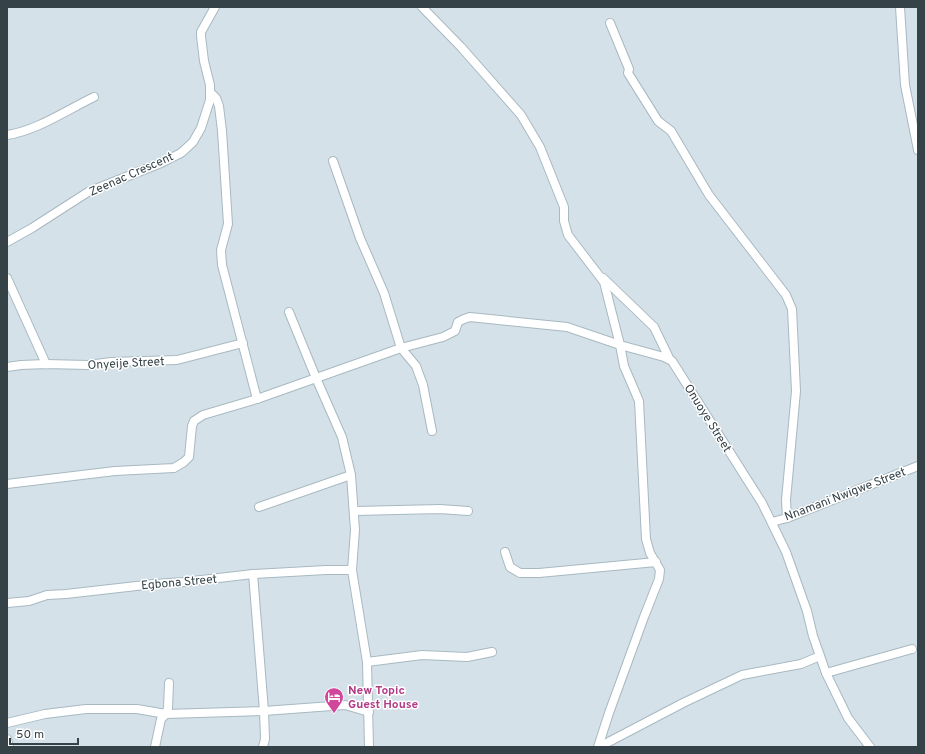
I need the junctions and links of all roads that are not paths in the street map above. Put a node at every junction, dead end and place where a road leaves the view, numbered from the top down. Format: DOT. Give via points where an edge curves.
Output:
graph roads {
  1 [pos="215,7"];
  2 [pos="422,7"];
  3 [pos="900,7"];
  4 [pos="610,23"];
  5 [pos="210,92"];
  6 [pos="94,96"];
  7 [pos="916,132"];
  8 [pos="7,135"];
  9 [pos="918,150"];
  10 [pos="333,161"];
  11 [pos="7,242"];
  12 [pos="592,268"];
  13 [pos="7,278"];
  14 [pos="289,312"];
  15 [pos="243,343"];
  16 [pos="620,345"];
  17 [pos="401,348"];
  18 [pos="669,358"];
  19 [pos="46,364"];
  20 [pos="7,367"];
  21 [pos="316,378"];
  22 [pos="257,399"];
  23 [pos="432,431"];
  24 [pos="918,466"];
  25 [pos="351,475"];
  26 [pos="7,484"];
  27 [pos="259,507"];
  28 [pos="355,511"];
  29 [pos="468,511"];
  30 [pos="787,518"];
  31 [pos="772,522"];
  32 [pos="506,552"];
  33 [pos="656,562"];
  34 [pos="352,570"];
  35 [pos="253,574"];
  36 [pos="7,603"];
  37 [pos="912,649"];
  38 [pos="492,652"];
  39 [pos="820,656"];
  40 [pos="367,662"];
  41 [pos="826,673"];
  42 [pos="169,683"];
  43 [pos="264,711"];
  44 [pos="369,712"];
  45 [pos="166,714"];
  46 [pos="7,723"];
  47 [pos="7,739"];
  48 [pos="9,747"];
  49 [pos="155,747"];
  50 [pos="263,747"];
  51 [pos="369,747"];
  52 [pos="599,747"];
  53 [pos="870,747"];
  1 -- 5 [label="street, Zeenac Crescent" via="201,32"];
  2 -- 12 [label="street" via="521,115 540,147 564,207 568,235"];
  3 -- 7 [label="street" via="905,85"];
  4 -- 30 [label="street" via="629,69 628,73 649,108 671,131 709,195 786,295 792,309 796,391 786,500"];
  5 -- 11 [label="street, Zeenac Crescent" via="201,128 193,142 181,152 161,163 88,192"];
  5 -- 15 [label="street" via="219,106 222,131 228,224 222,250 222,265"];
  6 -- 8 [label="street" via="31,130"];
  7 -- 9 [label="street"];
  10 -- 17 [label="street" via="360,238 384,293"];
  12 -- 16 [label="street" via="604,282"];
  12 -- 18 [label="street, Onuoye Street" via="654,327"];
  13 -- 19 [label="street"];
  14 -- 21 [label="street"];
  15 -- 19 [label="street, Onyeije Street" via="177,360 88,365"];
  15 -- 22 [label="street"];
  16 -- 17 [label="street" via="567,327 464,318 458,322 455,331 443,337"];
  16 -- 18 [label="street"];
  16 -- 33 [label="street" via="624,366 639,401 646,539"];
  17 -- 21 [label="street"];
  17 -- 23 [label="street" via="416,366 423,385"];
  18 -- 31 [label="street, Onuoye Street"];
  19 -- 20 [label="street, Onyeije Street"];
  21 -- 22 [label="street"];
  21 -- 25 [label="street" via="342,437"];
  22 -- 26 [label="street" via="203,415 194,421 189,457 174,468 115,471"];
  24 -- 30 [label="street, Nnamani Nwigwe Street"];
  25 -- 27 [label="street"];
  25 -- 28 [label="street"];
  28 -- 29 [label="street"];
  28 -- 34 [label="street"];
  30 -- 31 [label="street, Nnamani Nwigwe Street"];
  31 -- 39 [label="street, Onuoye Street" via="786,552"];
  32 -- 33 [label="street" via="510,567 520,573"];
  33 -- 52 [label="street" via="660,570 659,579 608,713"];
  34 -- 35 [label="street, Egbona Street"];
  34 -- 40 [label="street"];
  35 -- 36 [label="street, Egbona Street" via="47,595 29,601"];
  35 -- 43 [label="street"];
  37 -- 41 [label="street"];
  38 -- 40 [label="street" via="467,657 422,655"];
  39 -- 41 [label="street, Onuoye Street"];
  39 -- 52 [label="street" via="801,664 742,675"];
  40 -- 44 [label="street"];
  41 -- 53 [label="street, Onuoye Street" via="848,718"];
  42 -- 45 [label="street"];
  43 -- 44 [label="street" via="345,705"];
  43 -- 45 [label="street"];
  43 -- 50 [label="street"];
  44 -- 51 [label="street"];
  45 -- 46 [label="street" via="137,709 86,709 45,714"];
  45 -- 49 [label="street" via="161,720"];
  47 -- 48 [label="street"];
}
